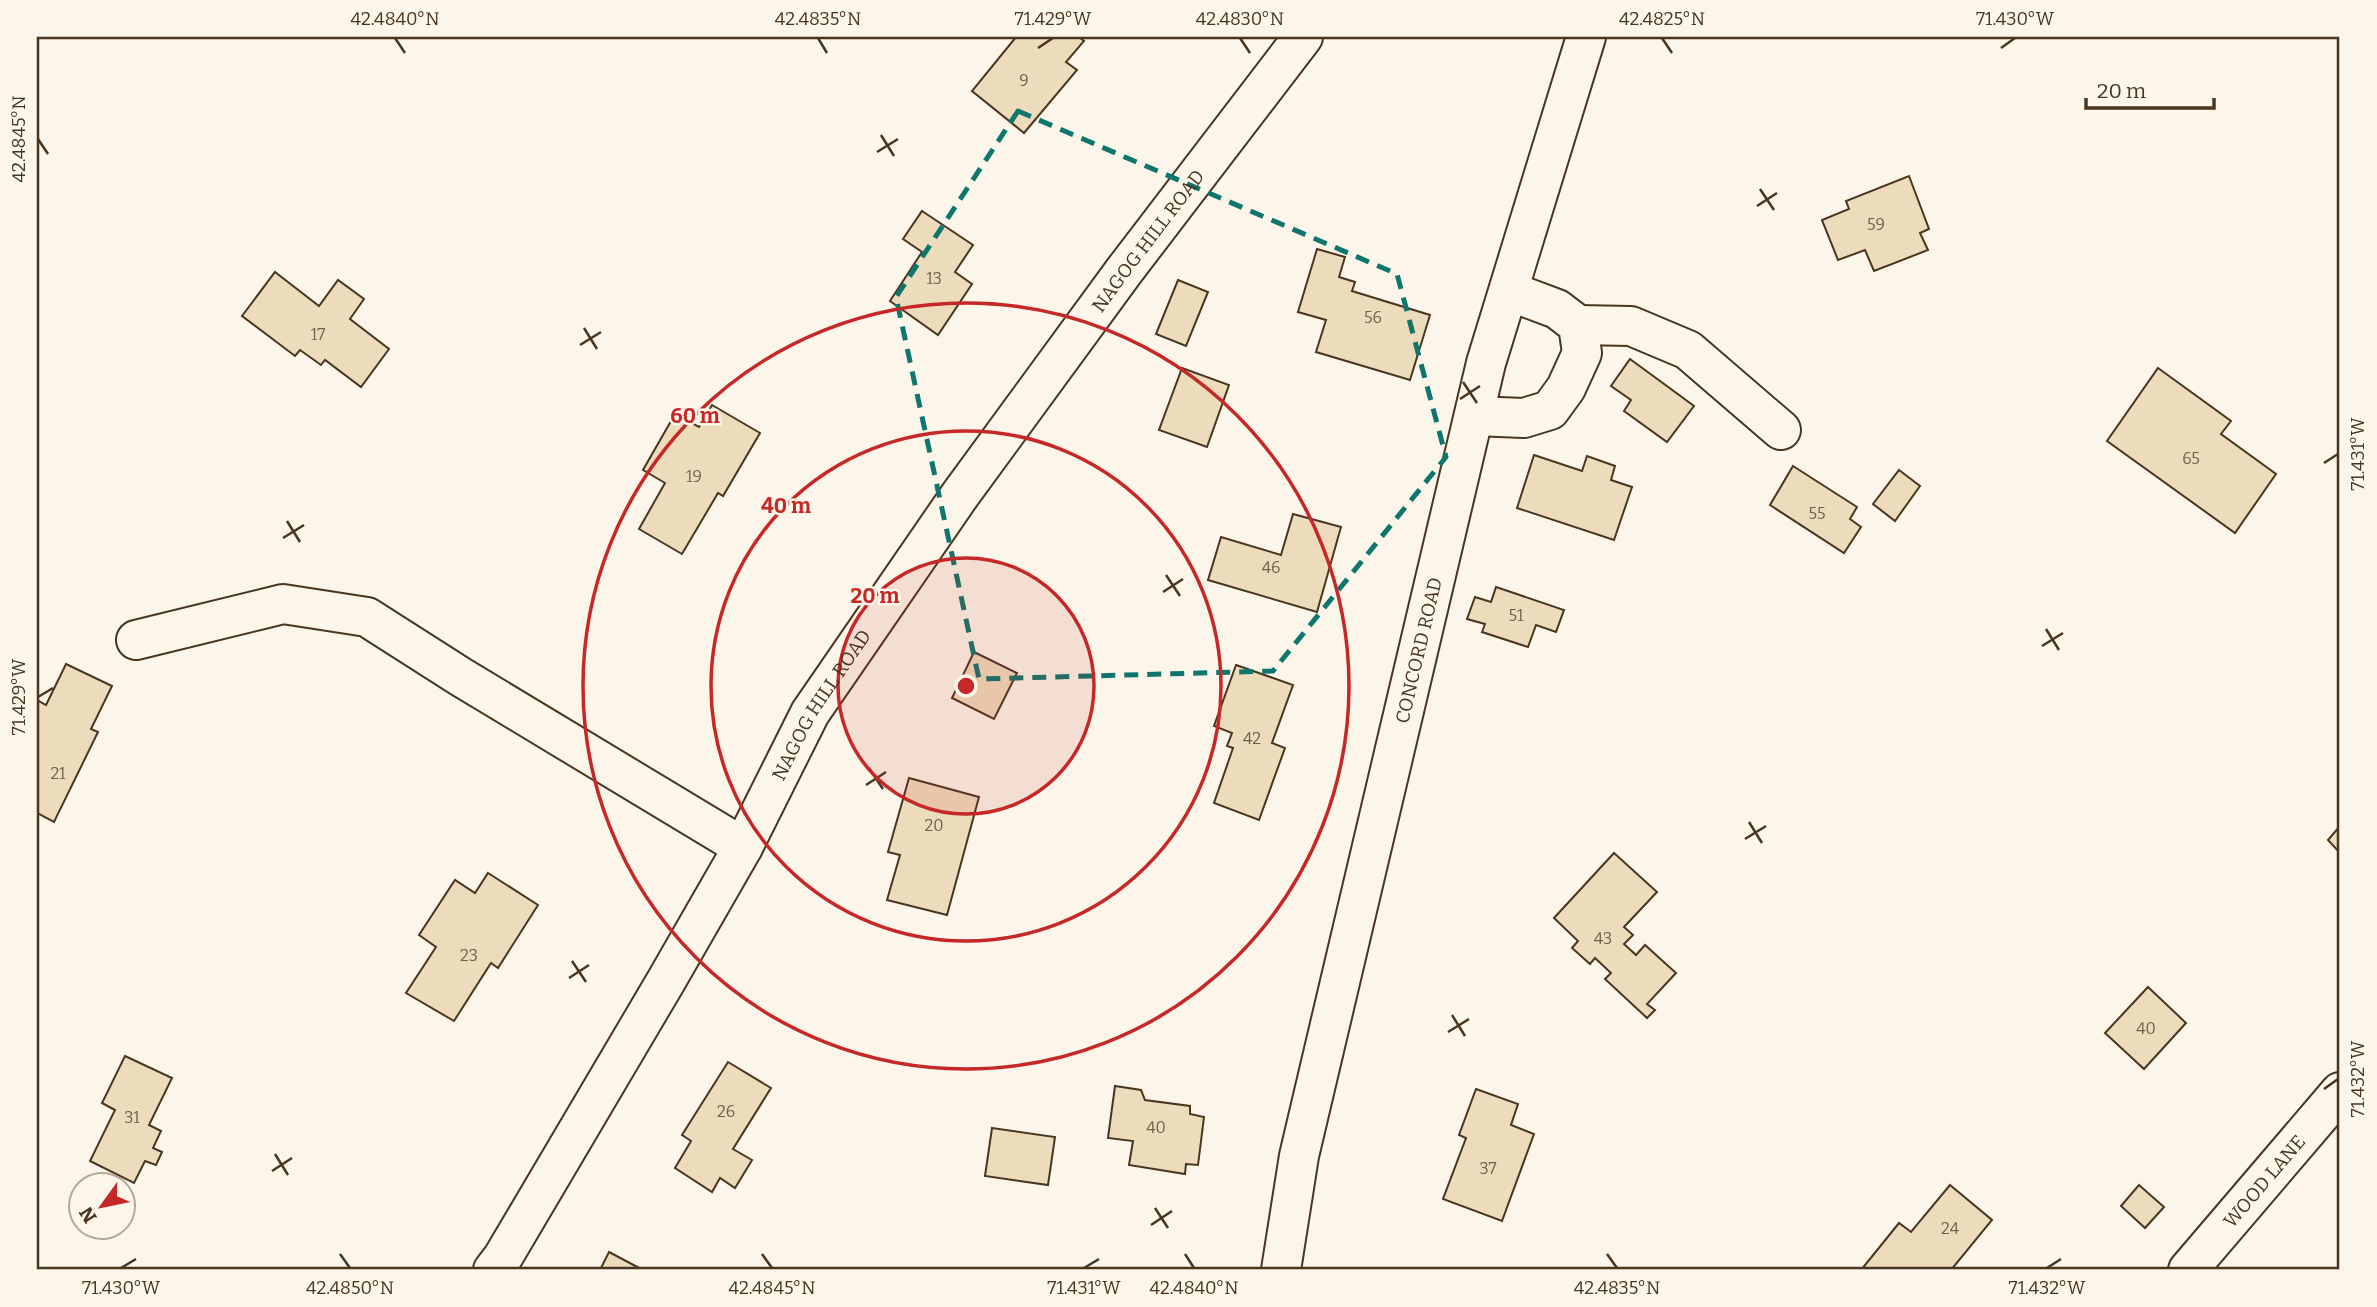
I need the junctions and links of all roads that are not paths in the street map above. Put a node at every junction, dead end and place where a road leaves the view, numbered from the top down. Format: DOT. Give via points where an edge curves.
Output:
graph roads {
  1 [pos="1586,37"];
  2 [pos="1297,39"];
  3 [pos="1509,291"];
  4 [pos="1578,325"];
  5 [pos="1474,416"];
  6 [pos="1782,430"];
  7 [pos="136,640"];
  8 [pos="743,847"];
  9 [pos="2340,1092"];
  10 [pos="493,1270"];
  11 [pos="1281,1270"];
  12 [pos="2188,1270"];
  1 -- 3 [label="street, CONCORD ROAD"];
  2 -- 8 [label="street, NAGOG HILL ROAD" via="952,506 810,713"];
  3 -- 4 [label="street" via="1557,309"];
  3 -- 5 [label="street, CONCORD ROAD"];
  4 -- 5 [label="street" via="1582,354 1550,410 1524,418"];
  4 -- 6 [label="street" via="1631,326 1688,350"];
  5 -- 11 [label="street, CONCORD ROAD" via="1298,1156"];
  7 -- 8 [label="street" via="283,604 367,617"];
  8 -- 10 [label="street, NAGOG HILL ROAD"];
  9 -- 12 [label="street, WOOD LANE"];
}
